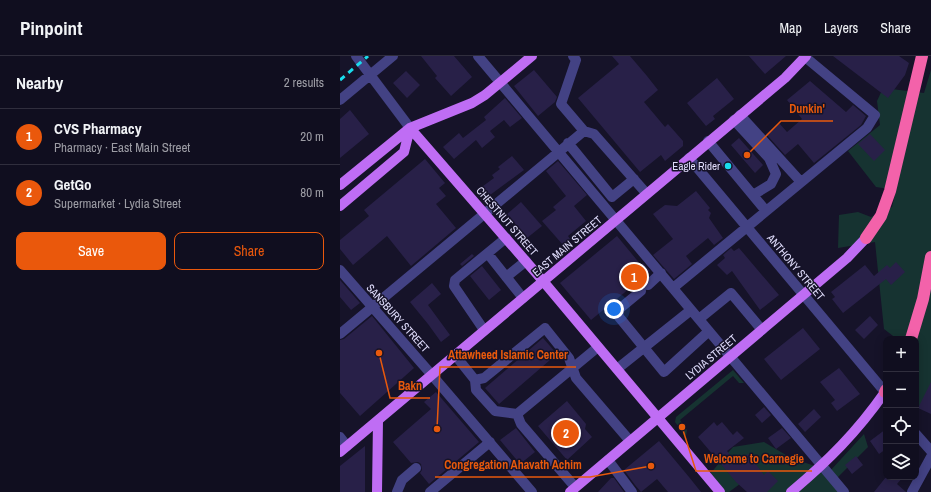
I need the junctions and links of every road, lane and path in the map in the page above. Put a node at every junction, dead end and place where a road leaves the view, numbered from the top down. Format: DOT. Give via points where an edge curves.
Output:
graph roads {
  1 [pos="356,56"];
  2 [pos="393,56"];
  3 [pos="478,56"];
  4 [pos="532,56"];
  5 [pos="573,56"];
  6 [pos="922,56"];
  7 [pos="931,56"];
  8 [pos="806,57"];
  9 [pos="370,75"];
  10 [pos="500,83"];
  11 [pos="340,100"];
  12 [pos="912,100"];
  13 [pos="737,118"];
  14 [pos="410,128"];
  15 [pos="584,131"];
  16 [pos="708,141"];
  17 [pos="568,143"];
  18 [pos="558,152"];
  19 [pos="688,158"];
  20 [pos="634,180"];
  21 [pos="801,182"];
  22 [pos="340,185"];
  23 [pos="646,193"];
  24 [pos="753,195"];
  25 [pos="340,206"];
  26 [pos="766,211"];
  27 [pos="485,213"];
  28 [pos="616,220"];
  29 [pos="747,227"];
  30 [pos="506,238"];
  31 [pos="866,238"];
  32 [pos="488,254"];
  33 [pos="931,257"];
  34 [pos="526,261"];
  35 [pos="340,270"];
  36 [pos="661,273"];
  37 [pos="506,277"];
  38 [pos="543,281"];
  39 [pos="673,288"];
  40 [pos="804,295"];
  41 [pos="523,298"];
  42 [pos="372,308"];
  43 [pos="691,310"];
  44 [pos="698,319"];
  45 [pos="484,330"];
  46 [pos="762,330"];
  47 [pos="709,331"];
  48 [pos="340,334"];
  49 [pos="912,336"];
  50 [pos="598,347"];
  51 [pos="644,347"];
  52 [pos="455,354"];
  53 [pos="730,357"];
  54 [pos="573,368"];
  55 [pos="617,369"];
  56 [pos="432,374"];
  57 [pos="474,380"];
  58 [pos="883,389"];
  59 [pos="883,394"];
  60 [pos="517,414"];
  61 [pos="658,418"];
  62 [pos="378,420"];
  63 [pos="340,437"];
  64 [pos="919,437"];
  65 [pos="630,441"];
  66 [pos="490,442"];
  67 [pos="344,449"];
  68 [pos="931,451"];
  69 [pos="931,457"];
  70 [pos="608,460"];
  71 [pos="822,466"];
  72 [pos="416,468"];
  73 [pos="572,490"];
  74 [pos="377,492"];
  75 [pos="397,492"];
  76 [pos="430,492"];
  77 [pos="532,492"];
  78 [pos="632,492"];
  79 [pos="720,492"];
  80 [pos="791,492"];
  81 [pos="844,492"];
  82 [pos="912,492"];
  1 -- 9 [label="street, CHESTNUT STREET"];
  2 -- 9 [label="street"];
  3 -- 10 [label="street"];
  4 -- 10 [label="main road"];
  5 -- 15 [label="street" via="576,60 561,104"];
  6 -- 12 [label="highway"];
  7 -- 12 [label="highway"];
  8 -- 13 [label="main road, EAST MAIN STREET"];
  8 -- 21 [label="street" via="875,115 867,128"];
  9 -- 11 [label="street"];
  9 -- 14 [label="street, CHESTNUT STREET"];
  10 -- 14 [label="main road" via="472,103"];
  10 -- 18 [label="street"];
  12 -- 31 [label="highway" via="886,204"];
  13 -- 16 [label="main road, EAST MAIN STREET"];
  13 -- 21 [label="street"];
  13 -- 24 [label="street" via="769,158 776,174 771,184"];
  14 -- 22 [label="main road"];
  14 -- 25 [label="main road" via="404,152"];
  14 -- 27 [label="main road, CHESTNUT STREET"];
  15 -- 17 [label="street"];
  15 -- 20 [label="street" via="594,134"];
  16 -- 19 [label="main road, EAST MAIN STREET"];
  16 -- 24 [label="street"];
  17 -- 18 [label="street"];
  17 -- 20 [label="street" via="612,197"];
  18 -- 27 [label="street"];
  18 -- 28 [label="street"];
  19 -- 23 [label="main road, EAST MAIN STREET"];
  19 -- 29 [label="street, ANTHONY STREET"];
  20 -- 23 [label="street"];
  21 -- 26 [label="street"];
  23 -- 28 [label="main road, EAST MAIN STREET"];
  24 -- 26 [label="street"];
  26 -- 29 [label="street"];
  27 -- 30 [label="main road, CHESTNUT STREET"];
  27 -- 42 [label="street"];
  28 -- 36 [label="street"];
  28 -- 38 [label="main road, EAST MAIN STREET"];
  29 -- 39 [label="street"];
  29 -- 40 [label="street, ANTHONY STREET"];
  30 -- 32 [label="street"];
  30 -- 34 [label="main road, CHESTNUT STREET"];
  31 -- 40 [label="main road, LYDIA STREET" via="848,258"];
  32 -- 37 [label="street"];
  32 -- 45 [label="street" via="455,280 454,286"];
  33 -- 49 [label="highway" via="923,299"];
  34 -- 37 [label="street"];
  34 -- 38 [label="main road, CHESTNUT STREET"];
  35 -- 42 [label="street, SANSBURY STREET"];
  36 -- 39 [label="street"];
  36 -- 51 [label="street" via="618,310 619,317"];
  37 -- 41 [label="street"];
  38 -- 41 [label="main road, EAST MAIN STREET"];
  38 -- 50 [label="main road, CHESTNUT STREET"];
  39 -- 43 [label="street"];
  40 -- 46 [label="main road, LYDIA STREET"];
  40 -- 58 [label="street, ANTHONY STREET"];
  41 -- 45 [label="main road, EAST MAIN STREET"];
  42 -- 48 [label="street"];
  42 -- 56 [label="street, SANSBURY STREET"];
  43 -- 44 [label="street"];
  43 -- 51 [label="street"];
  44 -- 46 [label="street" via="731,293"];
  44 -- 47 [label="street"];
  45 -- 52 [label="main road, EAST MAIN STREET"];
  46 -- 53 [label="main road, LYDIA STREET"];
  47 -- 51 [label="street" via="664,372"];
  47 -- 53 [label="street"];
  50 -- 54 [label="street"];
  50 -- 55 [label="main road, CHESTNUT STREET"];
  51 -- 55 [label="street"];
  52 -- 56 [label="main road, EAST MAIN STREET"];
  52 -- 57 [label="street"];
  53 -- 61 [label="main road, LYDIA STREET"];
  53 -- 71 [label="street"];
  54 -- 57 [label="street" via="569,358 545,328 484,378"];
  54 -- 60 [label="street"];
  54 -- 65 [label="street" via="576,378"];
  55 -- 61 [label="main road, CHESTNUT STREET"];
  56 -- 62 [label="main road, EAST MAIN STREET"];
  56 -- 66 [label="street, SANSBURY STREET"];
  57 -- 60 [label="street" via="476,390 495,411"];
  59 -- 71 [label="main road" via="856,431"];
  60 -- 73 [label="street" via="521,424"];
  61 -- 65 [label="main road, LYDIA STREET"];
  61 -- 79 [label="main road, CHESTNUT STREET"];
  62 -- 67 [label="main road, EAST MAIN STREET"];
  62 -- 74 [label="main road"];
  63 -- 67 [label="street"];
  64 -- 68 [label="street"];
  65 -- 70 [label="main road, LYDIA STREET"];
  66 -- 76 [label="street"];
  66 -- 77 [label="street, SANSBURY STREET"];
  69 -- 82 [label="street"];
  70 -- 73 [label="main road, LYDIA STREET"];
  70 -- 78 [label="street"];
  71 -- 80 [label="main road"];
  71 -- 81 [label="street"];
  72 -- 75 [label="street" via="402,480"];
}
